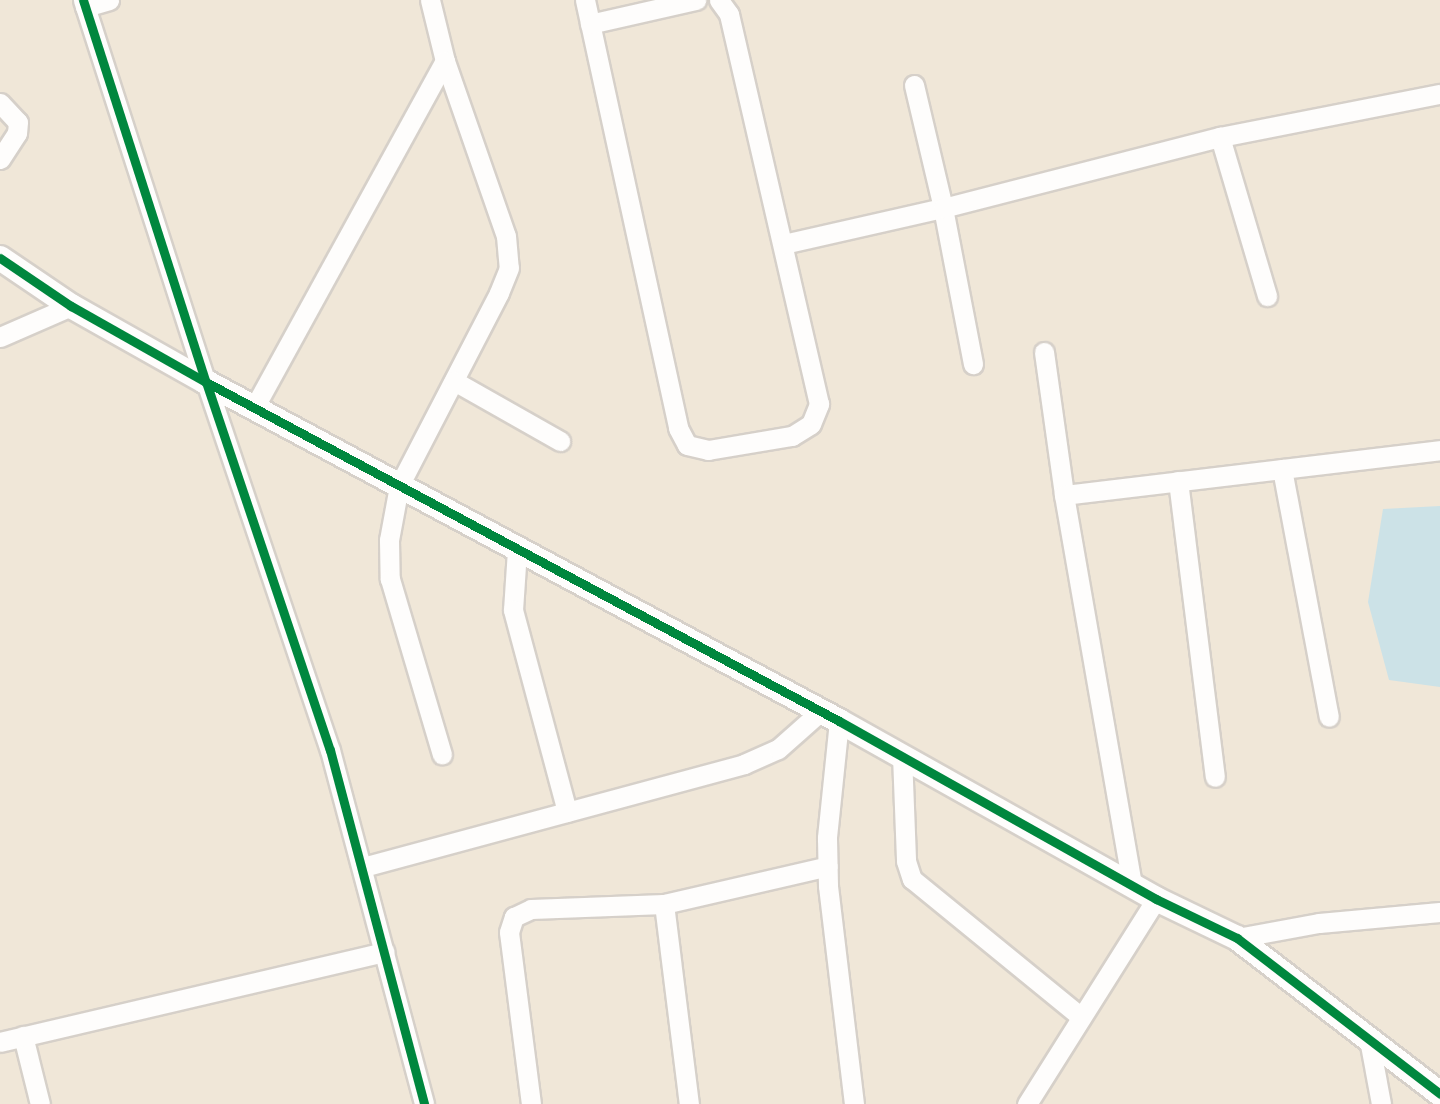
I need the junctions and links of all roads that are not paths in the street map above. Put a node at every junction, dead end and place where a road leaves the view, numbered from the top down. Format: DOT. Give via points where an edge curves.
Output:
graph roads {
  1 [pos="109,0"];
  2 [pos="430,0"];
  3 [pos="585,0"];
  4 [pos="696,0"];
  5 [pos="719,0"];
  6 [pos="84,4"];
  7 [pos="590,24"];
  8 [pos="445,61"];
  9 [pos="914,85"];
  10 [pos="1440,94"];
  11 [pos="0,103"];
  12 [pos="1220,137"];
  13 [pos="0,159"];
  14 [pos="943,208"];
  15 [pos="784,244"];
  16 [pos="0,258"];
  17 [pos="1267,296"];
  18 [pos="71,306"];
  19 [pos="0,337"];
  20 [pos="1044,352"];
  21 [pos="974,364"];
  22 [pos="454,381"];
  23 [pos="205,382"];
  24 [pos="254,408"];
  25 [pos="560,441"];
  26 [pos="1440,450"];
  27 [pos="1282,468"];
  28 [pos="1178,481"];
  29 [pos="399,486"];
  30 [pos="1064,495"];
  31 [pos="517,550"];
  32 [pos="830,716"];
  33 [pos="1329,717"];
  34 [pos="442,754"];
  35 [pos="902,755"];
  36 [pos="1215,776"];
  37 [pos="567,812"];
  38 [pos="828,866"];
  39 [pos="363,867"];
  40 [pos="1132,885"];
  41 [pos="1156,899"];
  42 [pos="664,904"];
  43 [pos="1440,912"];
  44 [pos="1237,938"];
  45 [pos="385,952"];
  46 [pos="1082,1017"];
  47 [pos="23,1036"];
  48 [pos="1369,1039"];
  49 [pos="0,1042"];
  50 [pos="1440,1094"];
  51 [pos="40,1104"];
  52 [pos="424,1104"];
  53 [pos="531,1104"];
  54 [pos="689,1104"];
  55 [pos="854,1104"];
  56 [pos="1027,1104"];
  57 [pos="1381,1104"];
  1 -- 6 [label="street"];
  2 -- 8 [label="street"];
  3 -- 7 [label="street"];
  4 -- 7 [label="street"];
  5 -- 15 [label="street" via="729,14"];
  6 -- 23 [label="street"];
  7 -- 15 [label="street" via="678,428 687,445 708,450 792,436 811,424 819,404"];
  8 -- 22 [label="street" via="506,236 509,268"];
  8 -- 24 [label="street"];
  9 -- 14 [label="street"];
  10 -- 12 [label="street"];
  11 -- 13 [label="street" via="18,122 17,133"];
  12 -- 14 [label="street"];
  12 -- 17 [label="street"];
  14 -- 15 [label="street"];
  14 -- 21 [label="street"];
  16 -- 18 [label="street"];
  18 -- 19 [label="street"];
  18 -- 23 [label="street"];
  20 -- 30 [label="street"];
  22 -- 25 [label="street"];
  22 -- 29 [label="street"];
  23 -- 24 [label="street"];
  23 -- 39 [label="street" via="330,750"];
  24 -- 29 [label="street"];
  26 -- 27 [label="street"];
  27 -- 28 [label="street"];
  27 -- 33 [label="street"];
  28 -- 30 [label="street"];
  28 -- 36 [label="street"];
  29 -- 31 [label="street"];
  29 -- 34 [label="street" via="389,540 390,579"];
  30 -- 40 [label="street"];
  31 -- 32 [label="street"];
  31 -- 37 [label="street" via="513,610"];
  32 -- 35 [label="street"];
  32 -- 37 [label="street" via="744,764"];
  32 -- 38 [label="street"];
  35 -- 40 [label="street"];
  35 -- 46 [label="street" via="906,861 912,879"];
  37 -- 39 [label="street"];
  38 -- 42 [label="street"];
  38 -- 55 [label="street"];
  39 -- 45 [label="street"];
  40 -- 41 [label="street"];
  41 -- 44 [label="street"];
  41 -- 46 [label="street"];
  42 -- 53 [label="street" via="531,909 514,917 509,932"];
  42 -- 54 [label="street"];
  43 -- 44 [label="street" via="1319,923"];
  44 -- 48 [label="street"];
  45 -- 47 [label="street"];
  45 -- 52 [label="street"];
  46 -- 56 [label="street"];
  47 -- 49 [label="street"];
  47 -- 51 [label="street"];
  48 -- 50 [label="street"];
  48 -- 57 [label="street"];
}
